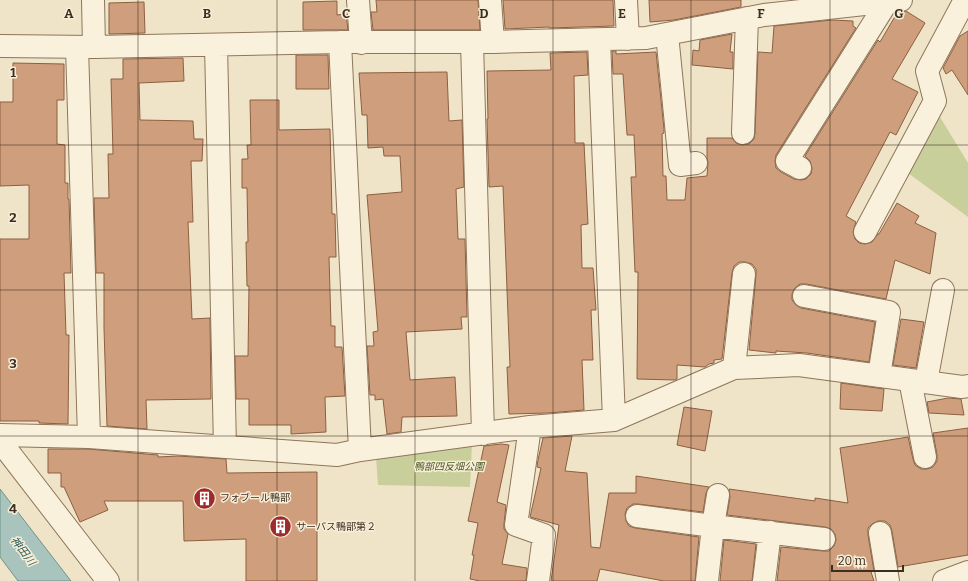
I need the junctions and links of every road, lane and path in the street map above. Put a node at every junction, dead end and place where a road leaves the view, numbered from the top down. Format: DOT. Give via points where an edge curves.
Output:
graph roads {
  1 [pos="93,0"];
  2 [pos="358,0"];
  3 [pos="490,0"];
  4 [pos="626,0"];
  5 [pos="965,0"];
  6 [pos="894,1"];
  7 [pos="758,11"];
  8 [pos="667,34"];
  9 [pos="628,38"];
  10 [pos="599,40"];
  11 [pos="350,42"];
  12 [pos="472,42"];
  13 [pos="493,42"];
  14 [pos="216,44"];
  15 [pos="0,46"];
  16 [pos="86,47"];
  17 [pos="743,133"];
  18 [pos="696,164"];
  19 [pos="800,168"];
  20 [pos="865,232"];
  21 [pos="744,274"];
  22 [pos="943,290"];
  23 [pos="804,296"];
  24 [pos="734,368"];
  25 [pos="879,376"];
  26 [pos="918,381"];
  27 [pos="968,386"];
  28 [pos="614,420"];
  29 [pos="530,427"];
  30 [pos="483,434"];
  31 [pos="0,435"];
  32 [pos="89,437"];
  33 [pos="0,441"];
  34 [pos="225,447"];
  35 [pos="360,450"];
  36 [pos="925,457"];
  37 [pos="718,495"];
  38 [pos="637,516"];
  39 [pos="713,526"];
  40 [pos="770,532"];
  41 [pos="880,533"];
  42 [pos="824,539"];
  43 [pos="968,572"];
  44 [pos="108,581"];
  45 [pos="538,581"];
  46 [pos="707,581"];
  47 [pos="764,581"];
  48 [pos="888,581"];
  49 [pos="944,581"];
  1 -- 16 [label="street"];
  2 -- 11 [label="street"];
  3 -- 13 [label="street"];
  4 -- 9 [label="street"];
  5 -- 20 [label="street" via="927,71 935,100"];
  6 -- 7 [label="street"];
  6 -- 19 [label="street" via="787,161"];
  7 -- 8 [label="street"];
  7 -- 17 [label="street"];
  8 -- 9 [label="street"];
  8 -- 18 [label="street" via="680,165"];
  9 -- 10 [label="street"];
  10 -- 13 [label="street"];
  10 -- 28 [label="street"];
  11 -- 12 [label="street"];
  11 -- 14 [label="street"];
  11 -- 35 [label="street"];
  12 -- 13 [label="street"];
  12 -- 30 [label="street"];
  14 -- 16 [label="street"];
  14 -- 34 [label="street"];
  15 -- 16 [label="street"];
  16 -- 32 [label="street"];
  21 -- 24 [label="street"];
  22 -- 26 [label="street"];
  23 -- 25 [label="street" via="889,312"];
  24 -- 25 [label="street" via="799,365"];
  24 -- 28 [label="street"];
  25 -- 26 [label="street"];
  26 -- 27 [label="street"];
  26 -- 36 [label="street"];
  28 -- 29 [label="street"];
  29 -- 30 [label="street"];
  29 -- 45 [label="street" via="516,525 544,535"];
  30 -- 35 [label="street"];
  31 -- 32 [label="street"];
  32 -- 34 [label="street"];
  33 -- 44 [label="street"];
  34 -- 35 [label="street" via="337,455"];
  37 -- 39 [label="street"];
  38 -- 39 [label="street"];
  39 -- 40 [label="street"];
  39 -- 46 [label="street"];
  40 -- 42 [label="street"];
  40 -- 47 [label="street"];
  41 -- 48 [label="street"];
  43 -- 49 [label="street"];
}
